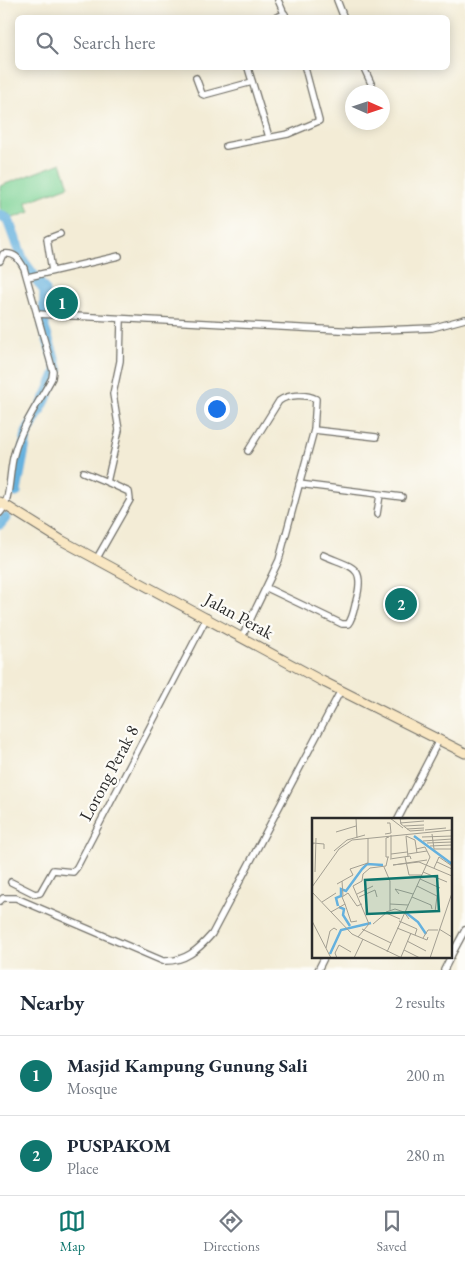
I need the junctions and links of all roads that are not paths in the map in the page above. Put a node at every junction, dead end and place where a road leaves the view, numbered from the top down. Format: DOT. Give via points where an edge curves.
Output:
graph roads {
  1 [pos="278,0"];
  2 [pos="337,0"];
  3 [pos="286,15"];
  4 [pos="343,15"];
  5 [pos="249,70"];
  6 [pos="305,70"];
  7 [pos="365,70"];
  8 [pos="196,78"];
  9 [pos="252,82"];
  10 [pos="372,85"];
  11 [pos="270,137"];
  12 [pos="226,146"];
  13 [pos="60,234"];
  14 [pos="2,252"];
  15 [pos="119,256"];
  16 [pos="0,260"];
  17 [pos="52,271"];
  18 [pos="29,277"];
  19 [pos="42,314"];
  20 [pos="465,319"];
  21 [pos="121,320"];
  22 [pos="314,430"];
  23 [pos="376,437"];
  24 [pos="248,451"];
  25 [pos="83,472"];
  26 [pos="107,482"];
  27 [pos="299,484"];
  28 [pos="380,494"];
  29 [pos="402,498"];
  30 [pos="2,507"];
  31 [pos="377,514"];
  32 [pos="323,555"];
  33 [pos="97,558"];
  34 [pos="267,588"];
  35 [pos="207,617"];
  36 [pos="242,637"];
  37 [pos="341,690"];
  38 [pos="439,740"];
  39 [pos="465,753"];
  40 [pos="399,818"];
  41 [pos="12,882"];
  42 [pos="0,901"];
  43 [pos="465,930"];
  44 [pos="452,954"];
  45 [pos="325,958"];
  46 [pos="450,958"];
  47 [pos="318,970"];
  48 [pos="444,970"];
  1 -- 3 [label="street"];
  2 -- 4 [label="street"];
  5 -- 9 [label="street"];
  6 -- 11 [label="street" via="318,121 288,134"];
  7 -- 10 [label="street"];
  8 -- 9 [label="street" via="204,96"];
  9 -- 11 [label="street"];
  11 -- 12 [label="street"];
  13 -- 17 [label="street" via="47,239"];
  14 -- 16 [label="street"];
  14 -- 18 [label="street" via="12,254 20,261"];
  15 -- 17 [label="street"];
  17 -- 18 [label="street"];
  18 -- 19 [label="street"];
  19 -- 21 [label="street"];
  19 -- 30 [label="street" via="52,378 16,446"];
  20 -- 21 [label="street" via="432,328 358,331"];
  21 -- 26 [label="street" via="120,361 113,394 119,430"];
  22 -- 23 [label="street"];
  22 -- 24 [label="street" via="316,399 288,396 275,405"];
  22 -- 27 [label="street"];
  25 -- 26 [label="street"];
  26 -- 33 [label="street" via="129,492 130,500"];
  27 -- 28 [label="street"];
  27 -- 34 [label="street" via="279,560"];
  28 -- 29 [label="street"];
  28 -- 31 [label="street"];
  30 -- 33 [label="street, Jalan Perak"];
  32 -- 34 [label="street" via="356,571 360,577 361,584 348,624"];
  33 -- 35 [label="street, Jalan Perak"];
  34 -- 36 [label="street"];
  35 -- 36 [label="street, Jalan Perak"];
  35 -- 41 [label="street, Lorong Perak 8" via="77,867 73,872 53,870 40,893 35,894"];
  36 -- 37 [label="street, Jalan Perak"];
  37 -- 38 [label="street, Jalan Perak"];
  37 -- 42 [label="street" via="212,934 184,959 163,961 16,898"];
  38 -- 39 [label="street, Jalan Perak"];
  38 -- 40 [label="street"];
  43 -- 44 [label="street"];
  45 -- 47 [label="street"];
  46 -- 48 [label="street"];
}
